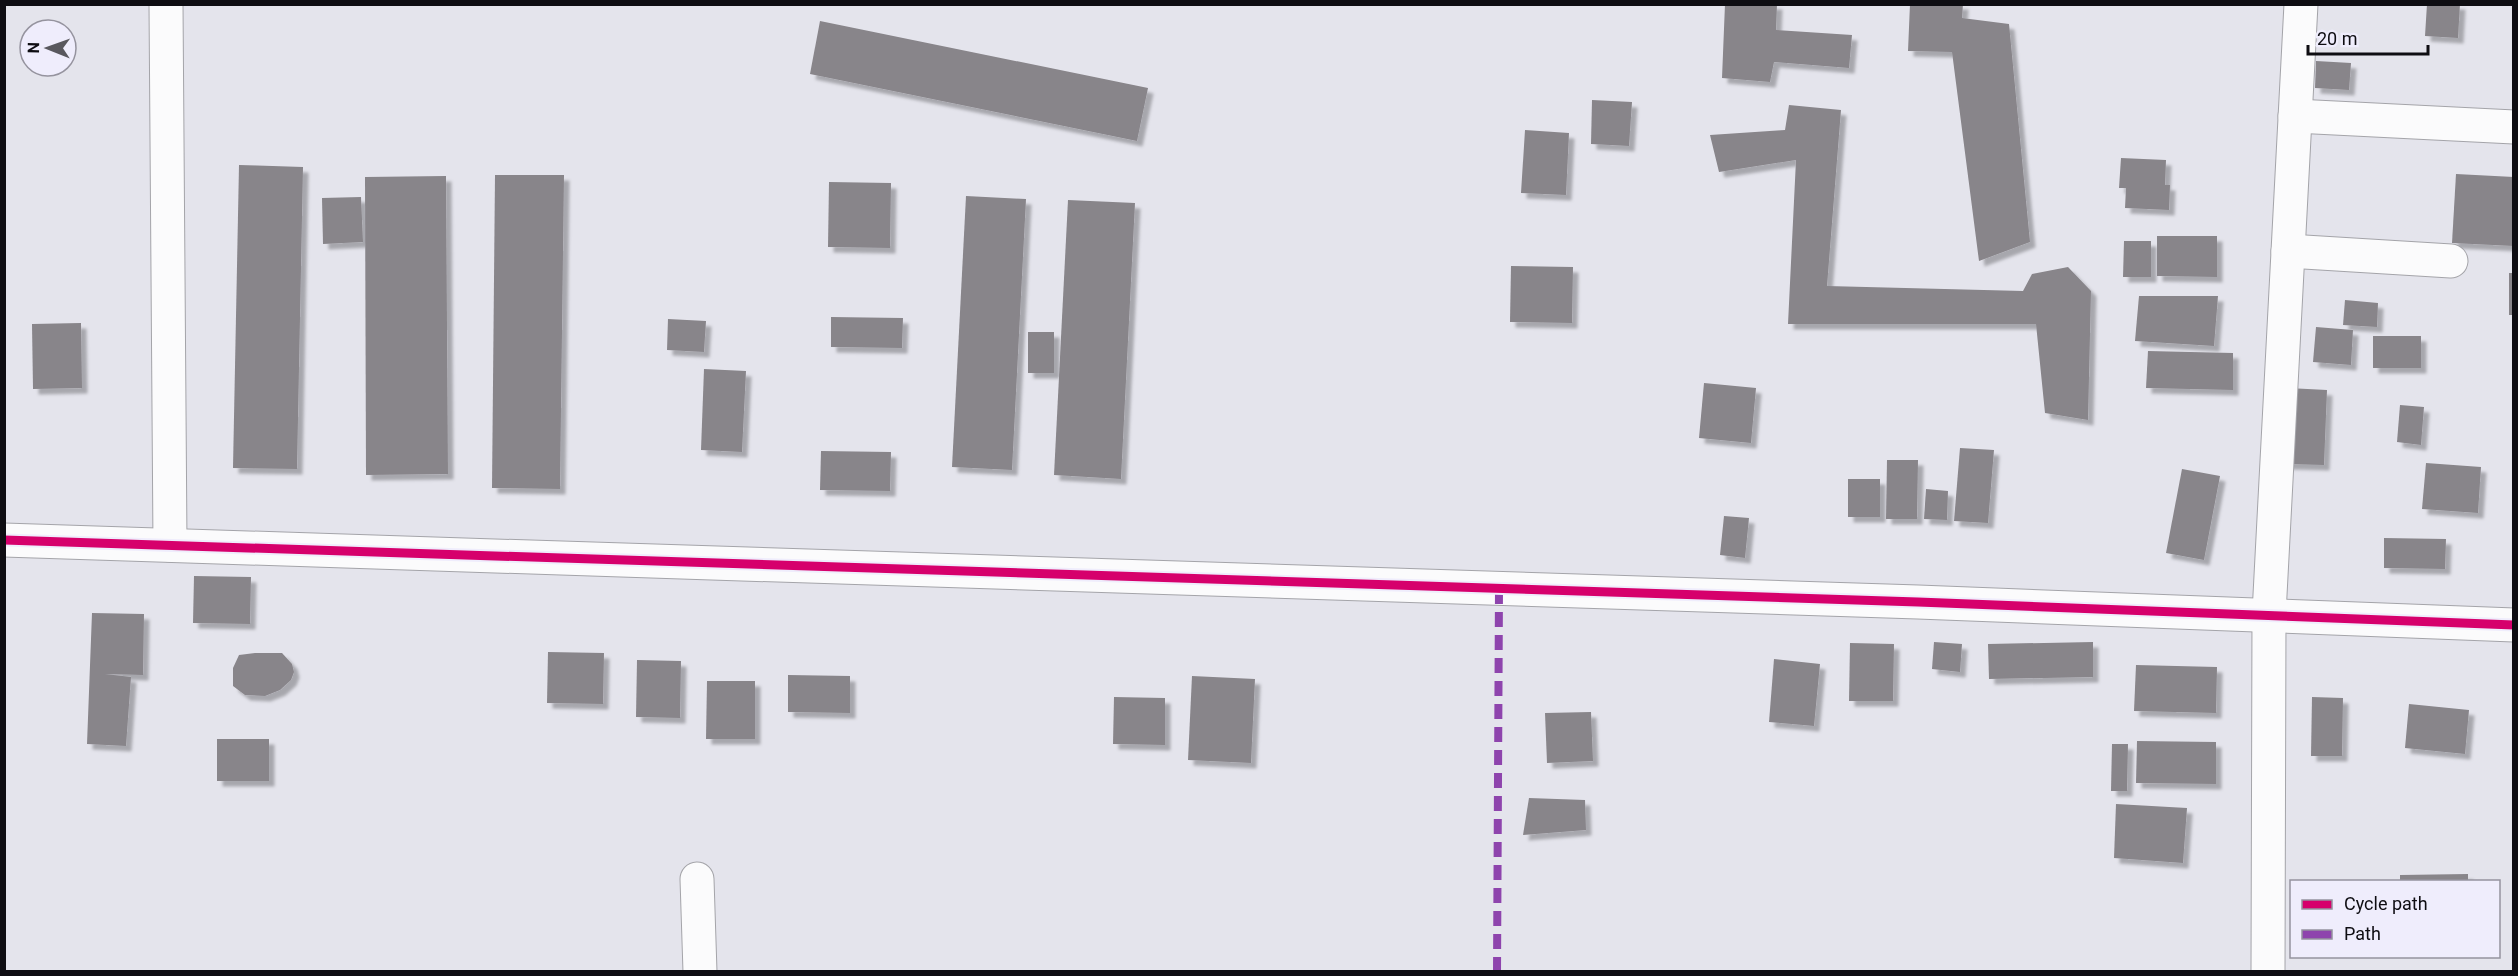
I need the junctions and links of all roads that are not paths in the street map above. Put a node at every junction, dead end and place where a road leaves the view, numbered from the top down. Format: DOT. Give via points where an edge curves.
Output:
graph roads {
  1 [pos="166,4"];
  2 [pos="2301,4"];
  3 [pos="2295,116"];
  4 [pos="2514,128"];
  5 [pos="2288,251"];
  6 [pos="2451,261"];
  7 [pos="4,540"];
  8 [pos="170,545"];
  9 [pos="2270,614"];
  10 [pos="2514,625"];
  11 [pos="697,879"];
  12 [pos="700,972"];
  13 [pos="2268,972"];
  1 -- 8 [label="street"];
  2 -- 3 [label="street"];
  3 -- 4 [label="street"];
  3 -- 5 [label="street"];
  5 -- 6 [label="street"];
  5 -- 9 [label="street"];
  7 -- 8 [label="street"];
  8 -- 9 [label="street"];
  9 -- 10 [label="street"];
  9 -- 13 [label="street"];
  11 -- 12 [label="street"];
}
